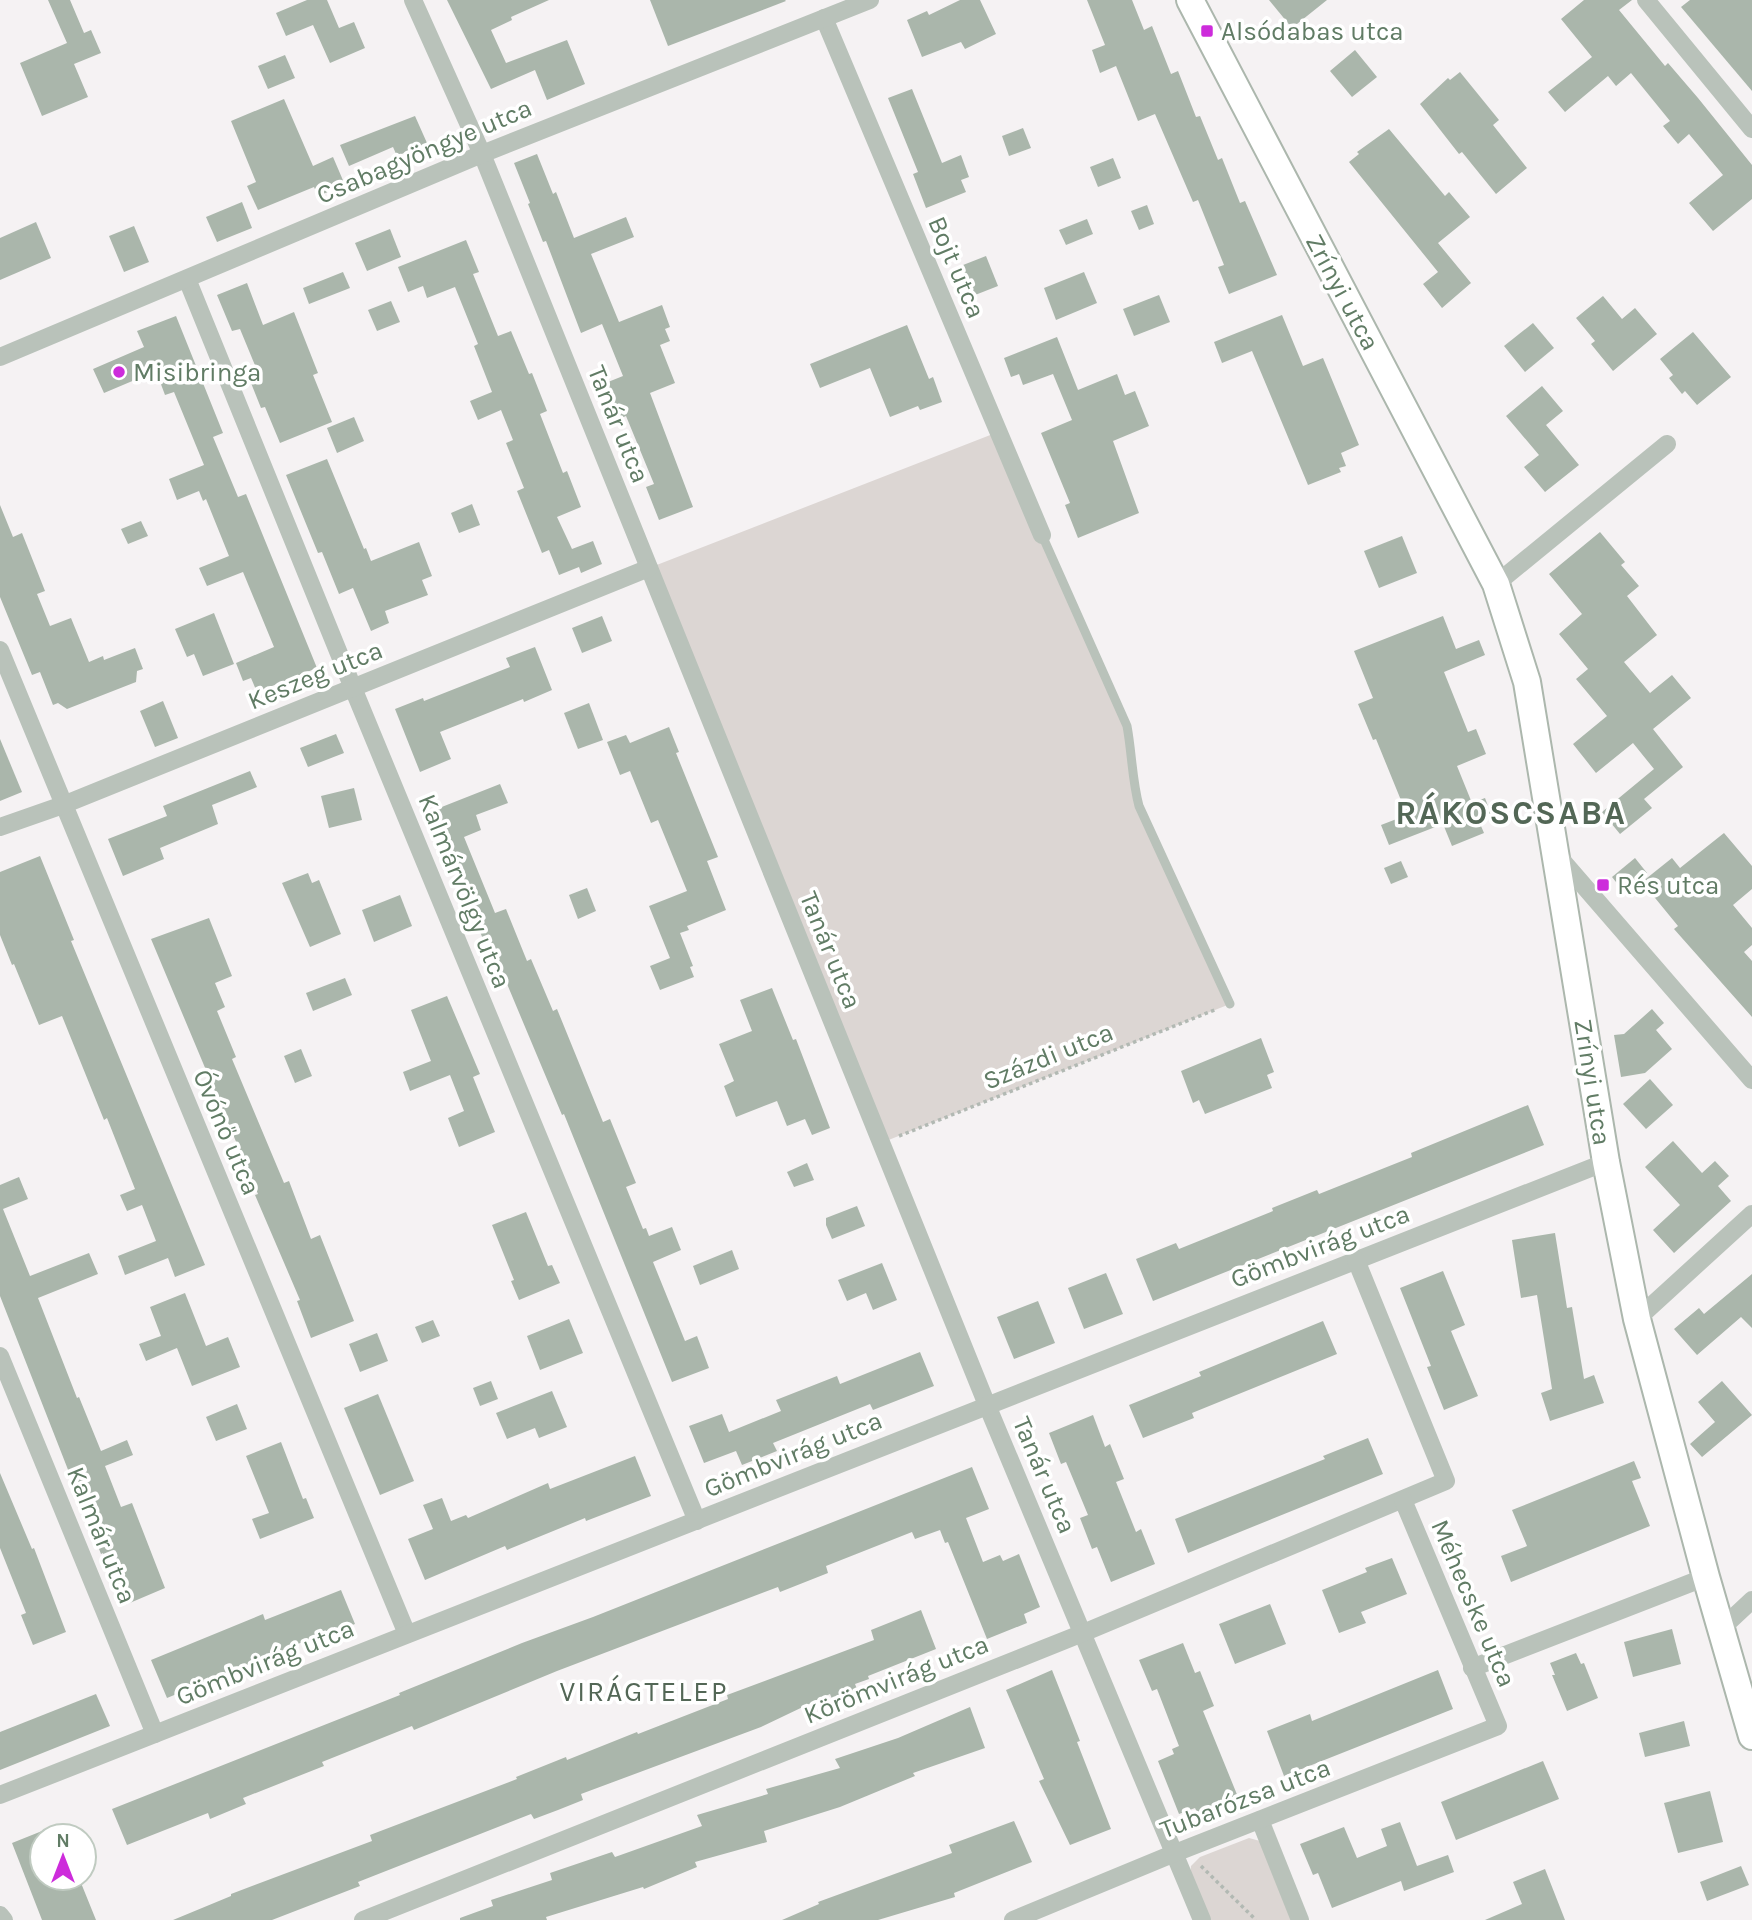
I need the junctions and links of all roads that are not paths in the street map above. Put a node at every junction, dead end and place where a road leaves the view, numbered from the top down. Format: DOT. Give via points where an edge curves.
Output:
graph roads {
  1 [pos="413,0"];
  2 [pos="870,0"];
  3 [pos="1190,0"];
  4 [pos="1646,0"];
  5 [pos="824,18"];
  6 [pos="1752,129"];
  7 [pos="482,154"];
  8 [pos="187,279"];
  9 [pos="0,357"];
  10 [pos="1667,444"];
  11 [pos="1042,535"];
  12 [pos="649,568"];
  13 [pos="1496,584"];
  14 [pos="0,650"];
  15 [pos="353,688"];
  16 [pos="63,805"];
  17 [pos="0,827"];
  18 [pos="1555,853"];
  19 [pos="1230,1003"];
  20 [pos="1752,1080"];
  21 [pos="1606,1162"];
  22 [pos="1752,1214"];
  23 [pos="1356,1260"];
  24 [pos="1637,1319"];
  25 [pos="0,1356"];
  26 [pos="986,1405"];
  27 [pos="1446,1481"];
  28 [pos="1403,1500"];
  29 [pos="697,1521"];
  30 [pos="1706,1577"];
  31 [pos="1752,1600"];
  32 [pos="1721,1629"];
  33 [pos="1083,1633"];
  34 [pos="407,1634"];
  35 [pos="1472,1668"];
  36 [pos="1498,1726"];
  37 [pos="155,1734"];
  38 [pos="1752,1736"];
  39 [pos="0,1795"];
  40 [pos="1260,1820"];
  41 [pos="1175,1853"];
  42 [pos="0,1915"];
  43 [pos="4,1920"];
  44 [pos="362,1920"];
  45 [pos="1013,1920"];
  46 [pos="1202,1920"];
  47 [pos="1300,1920"];
  1 -- 7 [label="street, Tanár utca"];
  2 -- 5 [label="street, Csabagyöngye utca"];
  3 -- 13 [label="main road, Zrínyi utca"];
  4 -- 6 [label="street"];
  5 -- 7 [label="street, Csabagyöngye utca"];
  5 -- 11 [label="street, Bojt utca"];
  7 -- 8 [label="street, Csabagyöngye utca"];
  7 -- 12 [label="street, Tanár utca"];
  8 -- 9 [label="street, Csabagyöngye utca"];
  8 -- 15 [label="street, Kalmárvölgy utca"];
  10 -- 13 [label="street"];
  11 -- 19 [label="lane" via="1127,726 1139,806"];
  12 -- 15 [label="street, Keszeg utca"];
  12 -- 26 [label="street, Tanár utca"];
  13 -- 18 [label="main road, Zrínyi utca" via="1527,682"];
  14 -- 16 [label="street, Óvónő utca"];
  15 -- 16 [label="street, Keszeg utca"];
  15 -- 29 [label="street, Kalmárvölgy utca"];
  16 -- 17 [label="street, Keszeg utca"];
  16 -- 34 [label="street, Óvónő utca"];
  18 -- 20 [label="street"];
  18 -- 21 [label="main road, Zrínyi utca"];
  21 -- 23 [label="street, Gömbvirág utca"];
  21 -- 24 [label="main road, Zrínyi utca"];
  22 -- 24 [label="street"];
  23 -- 26 [label="street, Gömbvirág utca"];
  23 -- 27 [label="street, Méhecske utca"];
  24 -- 30 [label="main road, Zrínyi utca"];
  25 -- 37 [label="street, Kalmár utca"];
  26 -- 29 [label="street, Gömbvirág utca"];
  26 -- 33 [label="street, Tanár utca"];
  27 -- 28 [label="street, Körömvirág utca"];
  28 -- 33 [label="street, Körömvirág utca"];
  28 -- 35 [label="street, Méhecske utca"];
  29 -- 34 [label="street, Gömbvirág utca"];
  30 -- 32 [label="main road, Zrínyi utca"];
  30 -- 35 [label="street"];
  31 -- 32 [label="street"];
  32 -- 38 [label="main road, Zrínyi utca"];
  33 -- 41 [label="street, Tanár utca"];
  33 -- 44 [label="street, Körömvirág utca"];
  34 -- 37 [label="street, Gömbvirág utca"];
  35 -- 36 [label="street, Méhecske utca"];
  36 -- 40 [label="street, Tubarózsa utca"];
  37 -- 39 [label="street, Gömbvirág utca"];
  40 -- 41 [label="street, Tubarózsa utca"];
  40 -- 47 [label="street"];
  41 -- 45 [label="street, Tubarózsa utca"];
  41 -- 46 [label="street, Tanár utca"];
  42 -- 43 [label="street"];
}
